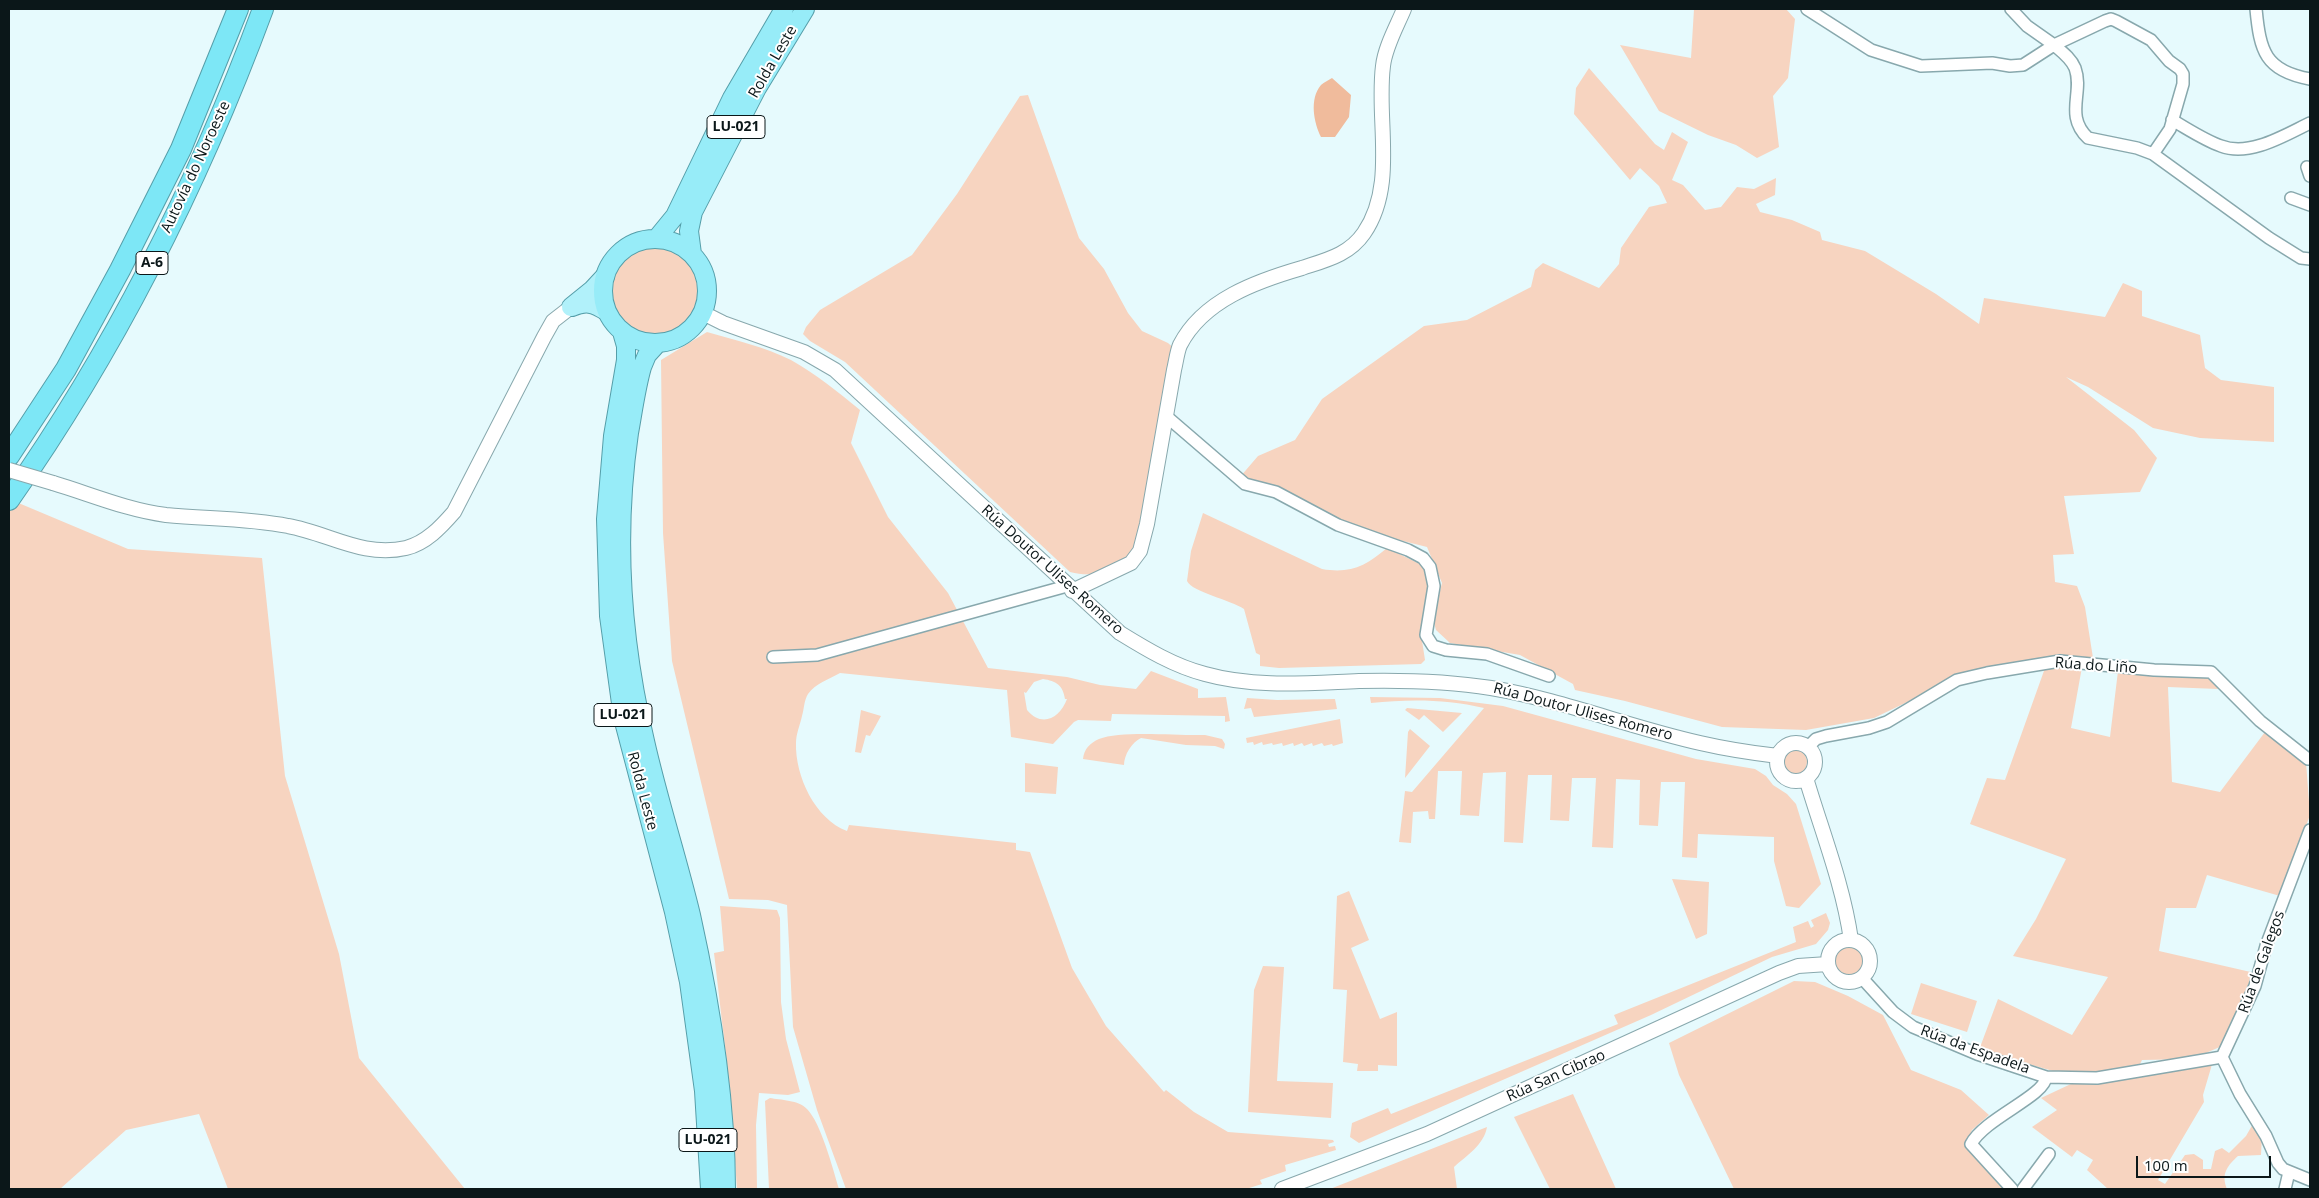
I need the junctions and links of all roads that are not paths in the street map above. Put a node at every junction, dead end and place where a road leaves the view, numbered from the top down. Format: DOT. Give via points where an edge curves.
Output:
graph roads {
  1 [pos="238,9"];
  2 [pos="263,9"];
  3 [pos="784,9"];
  4 [pos="805,9"];
  5 [pos="1404,9"];
  6 [pos="1807,9"];
  7 [pos="2011,9"];
  8 [pos="2256,9"];
  9 [pos="2054,45"];
  10 [pos="2310,79"];
  11 [pos="2172,120"];
  12 [pos="2310,123"];
  13 [pos="2153,154"];
  14 [pos="2291,198"];
  15 [pos="2310,205"];
  16 [pos="657,238"];
  17 [pos="692,254"];
  18 [pos="2310,259"];
  19 [pos="604,276"];
  20 [pos="571,307"];
  21 [pos="606,311"];
  22 [pos="703,313"];
  23 [pos="622,332"];
  24 [pos="657,344"];
  25 [pos="1166,416"];
  26 [pos="9,456"];
  27 [pos="9,470"];
  28 [pos="9,500"];
  29 [pos="1070,589"];
  30 [pos="773,657"];
  31 [pos="1549,676"];
  32 [pos="1808,747"];
  33 [pos="1778,756"];
  34 [pos="2310,763"];
  35 [pos="1806,778"];
  36 [pos="2310,830"];
  37 [pos="1851,940"];
  38 [pos="1828,964"];
  39 [pos="1862,978"];
  40 [pos="2222,1057"];
  41 [pos="2046,1077"];
  42 [pos="2049,1154"];
  43 [pos="2289,1172"];
  44 [pos="2310,1180"];
  45 [pos="710,1189"];
  46 [pos="726,1189"];
  47 [pos="1282,1189"];
  48 [pos="2012,1189"];
  49 [pos="2022,1189"];
  50 [pos="2285,1189"];
  1 -- 26 [label="highway, Autovía do Noroeste / A-6" via="181,149 120,270 66,369"];
  2 -- 28 [label="highway, Autovía do Noroeste / A-6" via="208,147 151,266 87,381"];
  3 -- 16 [label="highway, Rolda Leste / LU-021" via="729,104 672,222"];
  4 -- 17 [label="highway, Rolda Leste / LU-021" via="757,88 693,212 689,231"];
  5 -- 25 [label="street" via="1383,65 1380,191 1364,234 1348,250 1332,258 1276,276 1207,311 1180,346"];
  6 -- 9 [label="street" via="1871,50 1921,66 2023,65"];
  7 -- 9 [label="street" via="2027,26"];
  8 -- 10 [label="street" via="2258,30 2273,64 2292,76"];
  9 -- 11 [label="street" via="2110,19 2151,40 2183,74"];
  9 -- 13 [label="street" via="2074,68 2076,123 2083,133 2088,138"];
  11 -- 12 [label="street" via="2220,146 2232,149 2274,140"];
  11 -- 13 [label="street" via="2170,129"];
  13 -- 18 [label="street" via="2262,233 2301,258"];
  14 -- 15 [label="street"];
  16 -- 17 [label="highway" via="682,246"];
  16 -- 19 [label="highway" via="624,248 612,260"];
  17 -- 22 [label="highway, Rolda Leste / LU-021" via="705,276 707,295"];
  19 -- 20 [label="main road"];
  19 -- 21 [label="highway, Rolda Leste / LU-021" via="602,293"];
  20 -- 21 [label="main road" via="584,302 593,303"];
  20 -- 27 [label="street, bridge" via="553,321 454,512 436,533 407,548 379,551 351,546 287,526 135,508"];
  21 -- 23 [label="highway, Rolda Leste / LU-021"];
  22 -- 24 [label="highway" via="684,335"];
  22 -- 29 [label="street, Rúa Doutor Ulises Romero" via="804,352 835,370"];
  23 -- 24 [label="highway, Rolda Leste / LU-021"];
  23 -- 45 [label="highway, Rolda Leste / LU-021" via="626,360 616,416 606,519 610,630 625,726 674,912 690,989 704,1092"];
  24 -- 46 [label="highway, Rolda Leste / LU-021" via="647,355 640,373 626,462 621,531 624,615 639,716 688,904 712,1023 723,1120"];
  25 -- 29 [label="street" via="1148,524 1140,550 1130,563"];
  25 -- 31 [label="street" via="1245,484 1276,492 1338,525 1423,558 1430,567 1434,586 1426,635 1433,646 1487,654"];
  29 -- 30 [label="street" via="817,655"];
  29 -- 33 [label="street, Rúa Doutor Ulises Romero" via="1127,638 1205,674 1260,684 1397,680 1458,683 1531,696 1698,743"];
  32 -- 33 [label="street" via="1793,743"];
  32 -- 34 [label="street, Rúa do Liño" via="1826,736 1887,722 1957,680 2060,660 2154,670 2211,672 2260,721"];
  32 -- 35 [label="street" via="1815,763"];
  33 -- 35 [label="street" via="1778,767 1784,777 1795,781"];
  35 -- 37 [label="street" via="1841,888"];
  36 -- 40 [label="street, Rúa de Galegos" via="2266,946 2255,986"];
  37 -- 38 [label="street" via="1834,946"];
  37 -- 39 [label="street" via="1861,943 1870,955 1871,964"];
  38 -- 39 [label="street" via="1834,976 1843,982"];
  38 -- 47 [label="street, Rúa San Cibrao" via="1798,966 1779,973 1427,1134"];
  39 -- 41 [label="street, Rúa da Espadela" via="1893,1012 1913,1027 1977,1054"];
  40 -- 41 [label="street, Rúa da Espadela" via="2097,1078"];
  40 -- 43 [label="street" via="2278,1163"];
  41 -- 48 [label="street, Rúa da Espadela" via="2046,1083 2039,1091 1991,1122 1971,1144"];
  42 -- 49 [label="street"];
  43 -- 44 [label="street"];
  43 -- 50 [label="street"];
}
